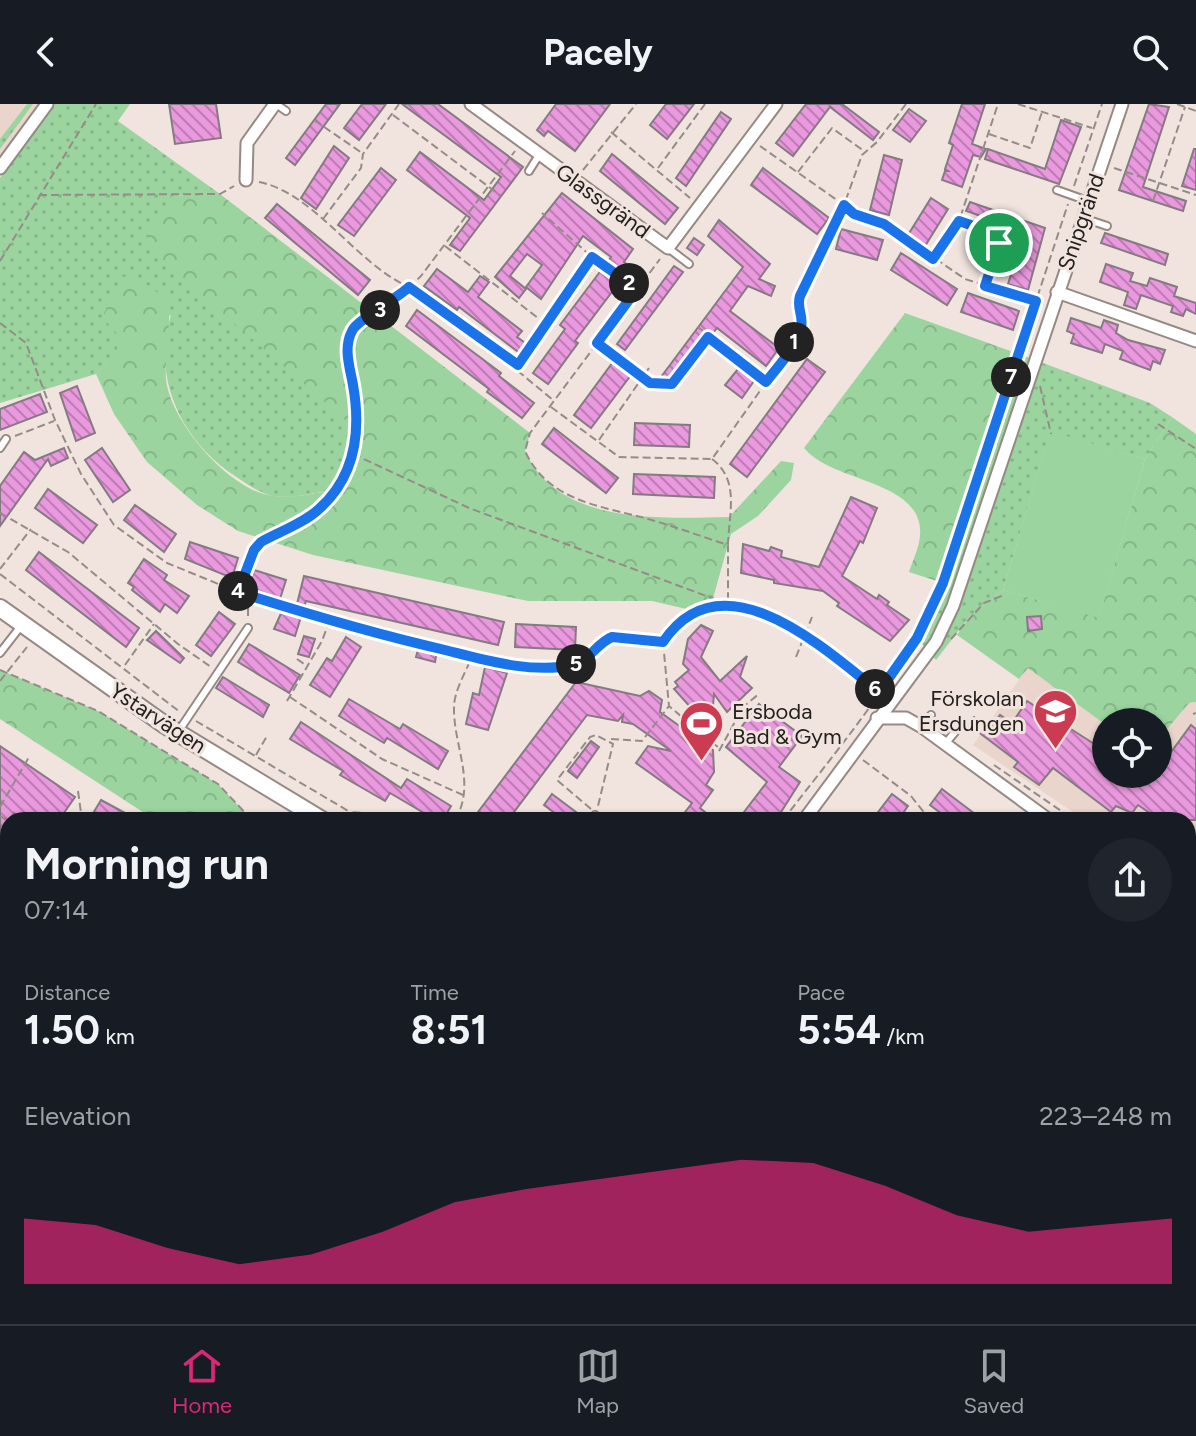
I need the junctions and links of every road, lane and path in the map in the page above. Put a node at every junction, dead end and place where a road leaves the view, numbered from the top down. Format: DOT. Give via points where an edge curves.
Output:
graph roads {
  1 [pos="47,104"];
  2 [pos="96,104"];
  3 [pos="276,104"];
  4 [pos="399,104"];
  5 [pos="471,104"];
  6 [pos="636,104"];
  7 [pos="705,104"];
  8 [pos="776,104"];
  9 [pos="906,104"];
  10 [pos="998,104"];
  11 [pos="1018,104"];
  12 [pos="1102,104"];
  13 [pos="1122,104"];
  14 [pos="1177,104"];
  15 [pos="1185,107"];
  16 [pos="286,111"];
  17 [pos="1196,111"];
  18 [pos="1042,112"];
  19 [pos="392,114"];
  20 [pos="314,120"];
  21 [pos="1094,128"];
  22 [pos="611,132"];
  23 [pos="988,134"];
  24 [pos="750,139"];
  25 [pos="522,142"];
  26 [pos="864,151"];
  27 [pos="363,154"];
  28 [pos="539,155"];
  29 [pos="1101,164"];
  30 [pos="0,168"];
  31 [pos="657,169"];
  32 [pos="529,171"];
  33 [pos="798,173"];
  34 [pos="246,180"];
  35 [pos="575,181"];
  36 [pos="1159,183"];
  37 [pos="488,187"];
  38 [pos="1057,190"];
  39 [pos="39,195"];
  40 [pos="1071,195"];
  41 [pos="1196,195"];
  42 [pos="501,196"];
  43 [pos="1088,201"];
  44 [pos="1153,201"];
  45 [pos="844,205"];
  46 [pos="699,206"];
  47 [pos="542,213"];
  48 [pos="1083,218"];
  49 [pos="322,220"];
  50 [pos="959,221"];
  51 [pos="1107,226"];
  52 [pos="444,245"];
  53 [pos="668,248"];
  54 [pos="592,257"];
  55 [pos="933,259"];
  56 [pos="0,261"];
  57 [pos="689,264"];
  58 [pos="985,286"];
  59 [pos="409,287"];
  60 [pos="637,289"];
  61 [pos="1057,292"];
  62 [pos="1036,301"];
  63 [pos="1052,306"];
  64 [pos="0,323"];
  65 [pos="547,325"];
  66 [pos="698,327"];
  67 [pos="708,337"];
  68 [pos="1196,341"];
  69 [pos="597,343"];
  70 [pos="518,365"];
  71 [pos="649,368"];
  72 [pos="643,378"];
  73 [pos="1040,380"];
  74 [pos="766,382"];
  75 [pos="554,401"];
  76 [pos="550,406"];
  77 [pos="55,420"];
  78 [pos="1158,424"];
  79 [pos="1051,434"];
  80 [pos="6,439"];
  81 [pos="598,442"];
  82 [pos="0,448"];
  83 [pos="1196,449"];
  84 [pos="353,454"];
  85 [pos="712,459"];
  86 [pos="0,513"];
  87 [pos="31,528"];
  88 [pos="728,545"];
  89 [pos="0,569"];
  90 [pos="0,574"];
  91 [pos="238,592"];
  92 [pos="248,595"];
  93 [pos="728,604"];
  94 [pos="0,608"];
  95 [pos="812,617"];
  96 [pos="329,620"];
  97 [pos="154,623"];
  98 [pos="248,628"];
  99 [pos="28,631"];
  100 [pos="803,633"];
  101 [pos="663,642"];
  102 [pos="0,653"];
  103 [pos="472,657"];
  104 [pos="796,657"];
  105 [pos="297,659"];
  106 [pos="124,666"];
  107 [pos="308,666"];
  108 [pos="0,670"];
  109 [pos="219,673"];
  110 [pos="6,674"];
  111 [pos="0,681"];
  112 [pos="879,692"];
  113 [pos="760,693"];
  114 [pos="290,697"];
  115 [pos="287,701"];
  116 [pos="669,706"];
  117 [pos="931,715"];
  118 [pos="188,717"];
  119 [pos="877,718"];
  120 [pos="922,727"];
  121 [pos="178,732"];
  122 [pos="955,732"];
  123 [pos="267,736"];
  124 [pos="610,739"];
  125 [pos="945,744"];
  126 [pos="852,752"];
  127 [pos="255,756"];
  128 [pos="29,757"];
  129 [pos="78,791"];
  130 [pos="463,795"];
  131 [pos="0,807"];
  132 [pos="921,809"];
  133 [pos="81,812"];
  134 [pos="244,812"];
  135 [pos="309,812"];
  136 [pos="350,812"];
  137 [pos="458,812"];
  138 [pos="591,812"];
  139 [pos="595,812"];
  140 [pos="789,812"];
  141 [pos="810,812"];
  142 [pos="919,812"];
  143 [pos="923,812"];
  144 [pos="1038,812"];
  1 -- 30 [label="street"];
  2 -- 39 [label="path"];
  3 -- 16 [label="lane"];
  3 -- 34 [label="street" via="247,143"];
  4 -- 19 [label="path"];
  5 -- 25 [label="street, Glassgränd"];
  6 -- 22 [label="path"];
  7 -- 31 [label="path"];
  8 -- 24 [label="street, Glassgränd"];
  9 -- 26 [label="path"];
  10 -- 23 [label="path"];
  11 -- 18 [label="path"];
  12 -- 21 [label="path"];
  13 -- 29 [label="street, Snipgränd"];
  14 -- 15 [label="path"];
  15 -- 17 [label="path"];
  15 -- 36 [label="path"];
  18 -- 21 [label="path"];
  18 -- 23 [label="path" via="1030,148"];
  19 -- 27 [label="path"];
  19 -- 37 [label="path"];
  20 -- 27 [label="path"];
  21 -- 40 [label="path"];
  22 -- 31 [label="path"];
  22 -- 35 [label="path"];
  23 -- 50 [label="path"];
  24 -- 33 [label="path"];
  24 -- 46 [label="street, Glassgränd"];
  25 -- 28 [label="street, Glassgränd"];
  25 -- 37 [label="path"];
  26 -- 33 [label="path" via="832,128"];
  26 -- 45 [label="path"];
  27 -- 49 [label="path" via="361,168"];
  28 -- 32 [label="lane"];
  28 -- 35 [label="street, Glassgränd"];
  29 -- 36 [label="path"];
  29 -- 43 [label="street, Snipgränd"];
  31 -- 46 [label="path"];
  33 -- 45 [label="path"];
  34 -- 39 [label="path" via="220,194"];
  34 -- 49 [label="path" via="274,185"];
  35 -- 53 [label="street, Glassgränd"];
  36 -- 41 [label="path"];
  36 -- 44 [label="path"];
  37 -- 42 [label="path"];
  37 -- 52 [label="path"];
  38 -- 40 [label="lane"];
  39 -- 56 [label="path"];
  40 -- 43 [label="lane"];
  40 -- 62 [label="path"];
  43 -- 48 [label="street, Snipgränd"];
  45 -- 55 [label="path" via="884,224"];
  45 -- 74 [label="path" via="797,303 802,321 798,337"];
  46 -- 53 [label="street, Glassgränd"];
  47 -- 54 [label="path"];
  48 -- 51 [label="lane"];
  48 -- 61 [label="street, Snipgränd"];
  49 -- 59 [label="path" via="393,280"];
  50 -- 55 [label="path"];
  50 -- 58 [label="path" via="991,232 999,243"];
  52 -- 59 [label="path"];
  52 -- 65 [label="path"];
  53 -- 57 [label="lane"];
  53 -- 60 [label="path"];
  54 -- 60 [label="path"];
  54 -- 65 [label="path"];
  55 -- 58 [label="path"];
  58 -- 62 [label="path"];
  59 -- 70 [label="path"];
  59 -- 84 [label="path" via="353,328 347,343 358,419"];
  60 -- 69 [label="path"];
  61 -- 63 [label="street"];
  61 -- 68 [label="street, Snipgränd"];
  62 -- 63 [label="path"];
  62 -- 112 [label="path" via="943,583 917,638"];
  63 -- 119 [label="street" via="953,606 936,642"];
  64 -- 77 [label="path" via="26,343"];
  65 -- 70 [label="path"];
  66 -- 67 [label="path"];
  67 -- 72 [label="path" via="672,384"];
  67 -- 74 [label="path"];
  69 -- 72 [label="path"];
  69 -- 75 [label="path"];
  70 -- 75 [label="path" via="519,372"];
  71 -- 72 [label="path"];
  72 -- 81 [label="path"];
  73 -- 79 [label="path"];
  74 -- 85 [label="path"];
  75 -- 76 [label="path"];
  76 -- 81 [label="path"];
  76 -- 88 [label="path" via="530,433 525,451 532,466 552,483 582,503"];
  77 -- 80 [label="path"];
  77 -- 91 [label="path" via="114,525 167,563"];
  78 -- 83 [label="path"];
  80 -- 82 [label="lane"];
  81 -- 85 [label="path" via="619,457"];
  84 -- 91 [label="path" via="319,509 254,550"];
  84 -- 93 [label="path" via="469,508"];
  85 -- 88 [label="path" via="731,483"];
  86 -- 87 [label="path"];
  87 -- 89 [label="path"];
  87 -- 97 [label="path"];
  88 -- 93 [label="path"];
  90 -- 106 [label="path"];
  91 -- 92 [label="path"];
  92 -- 96 [label="path"];
  92 -- 98 [label="path"];
  93 -- 100 [label="path"];
  93 -- 101 [label="path" via="689,615"];
  94 -- 99 [label="street, Ystarvägen"];
  95 -- 100 [label="path"];
  96 -- 103 [label="path"];
  96 -- 107 [label="path"];
  97 -- 106 [label="path"];
  97 -- 109 [label="path"];
  98 -- 109 [label="lane"];
  99 -- 102 [label="lane"];
  99 -- 110 [label="path"];
  99 -- 121 [label="street, Ystarvägen"];
  100 -- 104 [label="path"];
  100 -- 112 [label="path"];
  101 -- 103 [label="path" via="612,637 579,663 556,667"];
  101 -- 116 [label="path"];
  103 -- 130 [label="path" via="454,708"];
  105 -- 107 [label="path"];
  106 -- 118 [label="path"];
  107 -- 114 [label="path"];
  108 -- 110 [label="path"];
  109 -- 118 [label="lane"];
  110 -- 111 [label="path"];
  110 -- 134 [label="path" via="98,711 218,784"];
  112 -- 140 [label="path"];
  113 -- 116 [label="path" via="743,707 719,749"];
  114 -- 115 [label="path"];
  114 -- 130 [label="path" via="382,759"];
  116 -- 124 [label="path" via="642,741"];
  117 -- 120 [label="lane"];
  118 -- 121 [label="lane"];
  118 -- 127 [label="path"];
  119 -- 120 [label="street" via="906,718"];
  119 -- 126 [label="street"];
  120 -- 125 [label="street"];
  121 -- 135 [label="street, Ystarvägen"];
  122 -- 125 [label="lane"];
  123 -- 127 [label="path"];
  124 -- 138 [label="path" via="590,737 557,780"];
  124 -- 139 [label="path" via="613,751"];
  125 -- 144 [label="street"];
  126 -- 132 [label="path"];
  126 -- 141 [label="street"];
  127 -- 136 [label="path"];
  128 -- 131 [label="path"];
  129 -- 133 [label="path"];
  130 -- 137 [label="path"];
  132 -- 142 [label="path"];
  132 -- 143 [label="path"];
}
